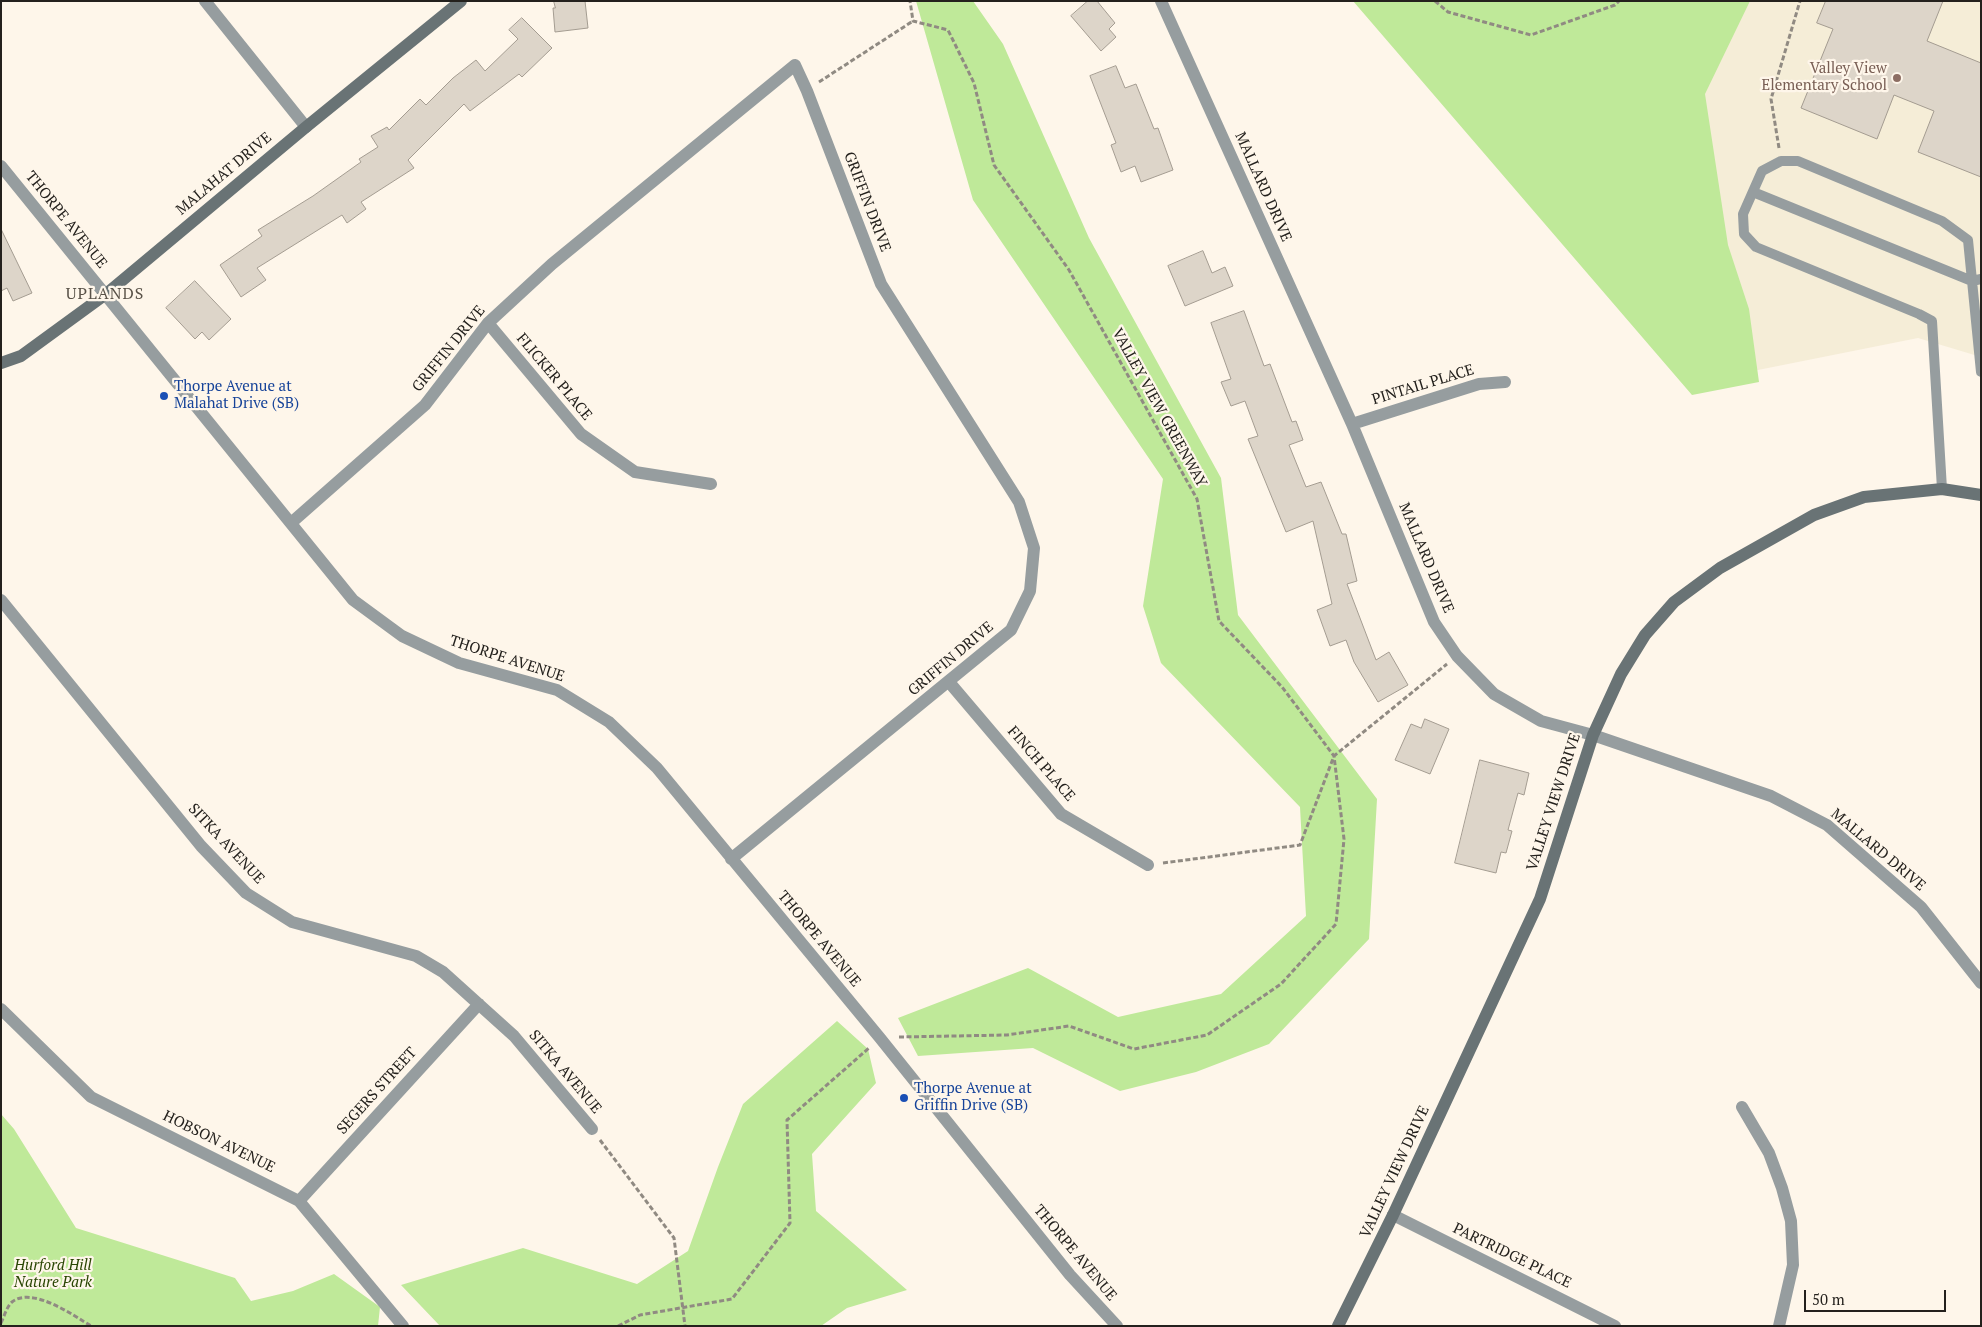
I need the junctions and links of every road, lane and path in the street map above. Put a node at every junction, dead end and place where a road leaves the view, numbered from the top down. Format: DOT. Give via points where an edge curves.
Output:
graph roads {
  1 [pos="205,1"];
  2 [pos="461,1"];
  3 [pos="910,1"];
  4 [pos="1161,1"];
  5 [pos="1435,1"];
  6 [pos="1619,1"];
  7 [pos="1800,1"];
  8 [pos="913,21"];
  9 [pos="807,91"];
  10 [pos="306,127"];
  11 [pos="1781,161"];
  12 [pos="1,166"];
  13 [pos="1753,192"];
  14 [pos="1976,280"];
  15 [pos="106,294"];
  16 [pos="488,323"];
  17 [pos="1,363"];
  18 [pos="1981,372"];
  19 [pos="1505,382"];
  20 [pos="1352,424"];
  21 [pos="712,484"];
  22 [pos="1942,489"];
  23 [pos="1981,495"];
  24 [pos="291,523"];
  25 [pos="1,600"];
  26 [pos="1457,656"];
  27 [pos="949,682"];
  28 [pos="1593,735"];
  29 [pos="1334,756"];
  30 [pos="731,860"];
  31 [pos="1148,865"];
  32 [pos="1981,983"];
  33 [pos="479,1004"];
  34 [pos="1,1010"];
  35 [pos="880,1038"];
  36 [pos="1742,1107"];
  37 [pos="592,1130"];
  38 [pos="299,1201"];
  39 [pos="1393,1215"];
  40 [pos="683,1308"];
  41 [pos="1,1323"];
  42 [pos="91,1326"];
  43 [pos="403,1326"];
  44 [pos="618,1326"];
  45 [pos="685,1326"];
  46 [pos="1117,1326"];
  47 [pos="1338,1326"];
  48 [pos="1615,1326"];
  49 [pos="1779,1326"];
  1 -- 10 [label="street"];
  2 -- 10 [label="street, MALAHAT DRIVE"];
  3 -- 8 [label="path"];
  4 -- 20 [label="street, MALLARD DRIVE"];
  5 -- 6 [label="path" via="1448,12 1531,35"];
  7 -- 11 [label="path" via="1771,99"];
  8 -- 9 [label="path"];
  8 -- 29 [label="path, VALLEY VIEW GREENWAY" via="948,30 974,83 994,165 1069,270 1197,499 1219,621 1282,686"];
  9 -- 16 [label="street, GRIFFIN DRIVE" via="794,65 552,264"];
  9 -- 27 [label="street, GRIFFIN DRIVE" via="881,284 1019,502 1034,548 1030,591 1011,630"];
  10 -- 15 [label="street, MALAHAT DRIVE"];
  11 -- 13 [label="lane" via="1762,171"];
  11 -- 14 [label="lane" via="1798,161 1942,222 1968,240"];
  12 -- 15 [label="street, THORPE AVENUE"];
  13 -- 14 [label="lane"];
  13 -- 22 [label="lane" via="1743,214 1744,234 1756,247 1932,321"];
  14 -- 18 [label="lane"];
  15 -- 17 [label="street, MALAHAT DRIVE" via="21,356"];
  15 -- 24 [label="street, THORPE AVENUE"];
  16 -- 21 [label="street, FLICKER PLACE" via="581,434 635,472"];
  16 -- 24 [label="street, GRIFFIN DRIVE" via="425,405"];
  19 -- 20 [label="street, PINTAIL PLACE" via="1479,384"];
  20 -- 26 [label="street, MALLARD DRIVE" via="1434,622"];
  22 -- 23 [label="street, VALLEY VIEW DRIVE"];
  22 -- 28 [label="street, VALLEY VIEW DRIVE" via="1864,498 1814,516 1720,568 1674,602 1645,635 1621,674"];
  24 -- 30 [label="street, THORPE AVENUE" via="353,600 402,636 459,663 557,690 609,722 657,768"];
  25 -- 33 [label="street, SITKA AVENUE" via="201,846 246,893 292,922 416,956 443,972"];
  26 -- 28 [label="street, MALLARD DRIVE" via="1494,694 1541,721"];
  26 -- 29 [label="path"];
  27 -- 30 [label="street, GRIFFIN DRIVE"];
  27 -- 31 [label="street, FINCH PLACE" via="1061,814"];
  28 -- 32 [label="street, MALLARD DRIVE" via="1771,796 1827,825 1921,907"];
  28 -- 39 [label="street, VALLEY VIEW DRIVE" via="1540,899"];
  29 -- 31 [label="path" via="1300,845"];
  29 -- 35 [label="path, VALLEY VIEW GREENWAY" via="1344,839 1336,924 1281,984 1207,1035 1134,1050 1069,1026 1007,1035"];
  30 -- 35 [label="street, THORPE AVENUE"];
  33 -- 37 [label="street, SITKA AVENUE" via="514,1036"];
  33 -- 38 [label="street, SEGERS STREET"];
  34 -- 38 [label="street, HOBSON AVENUE" via="90,1097"];
  35 -- 40 [label="path" via="787,1120 790,1223 732,1299"];
  35 -- 46 [label="street, THORPE AVENUE" via="1070,1275"];
  36 -- 49 [label="street" via="1769,1153 1791,1221 1793,1265"];
  37 -- 40 [label="path" via="674,1238"];
  38 -- 43 [label="street, HOBSON AVENUE"];
  39 -- 47 [label="street, VALLEY VIEW DRIVE"];
  39 -- 48 [label="street, PARTRIDGE PLACE"];
  40 -- 44 [label="path" via="640,1315"];
  40 -- 45 [label="path"];
  41 -- 42 [label="path" via="11,1302 25,1296 38,1298 71,1313"];
}
